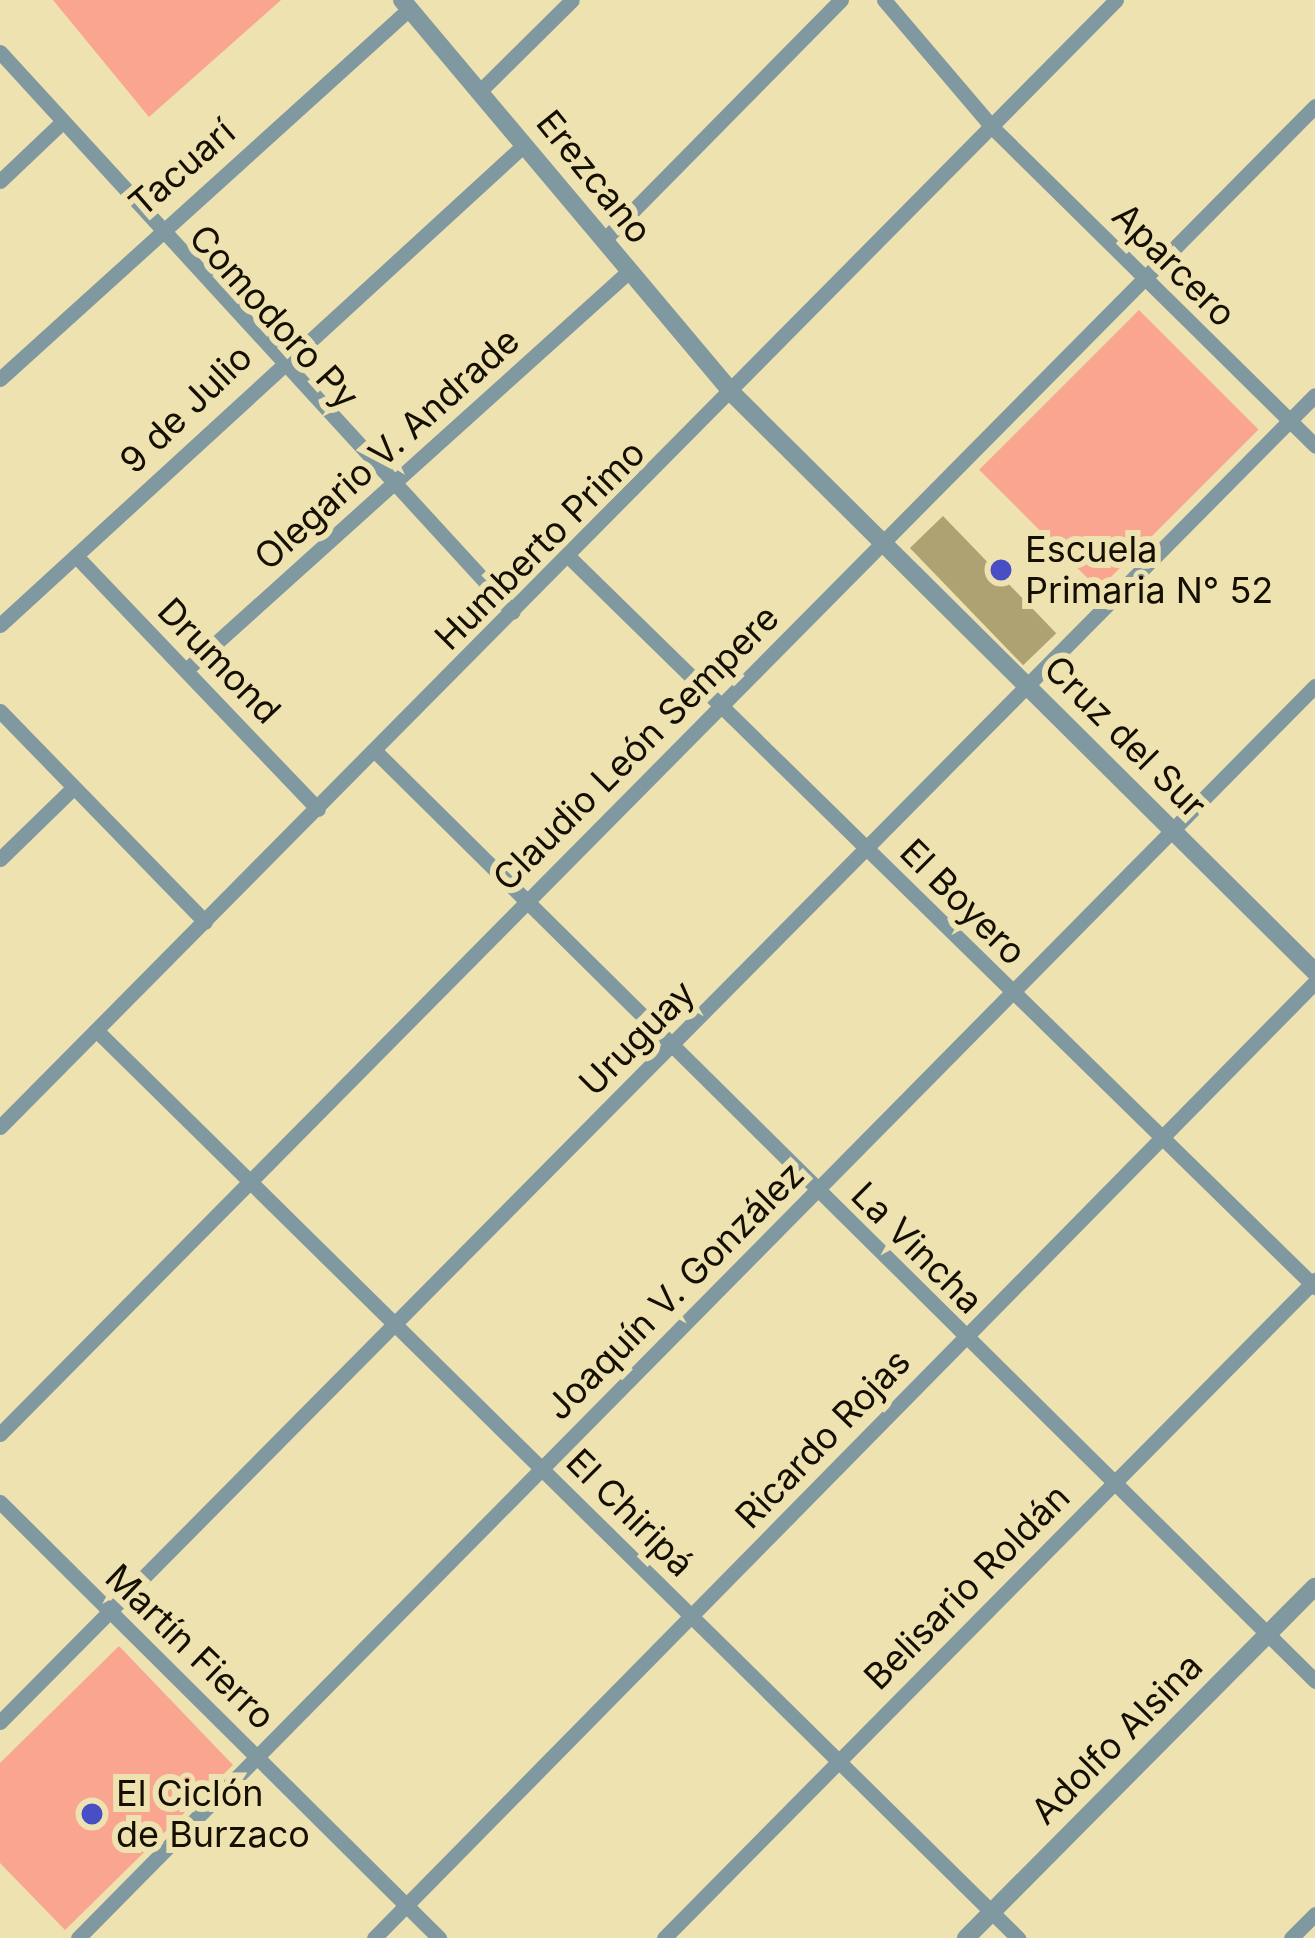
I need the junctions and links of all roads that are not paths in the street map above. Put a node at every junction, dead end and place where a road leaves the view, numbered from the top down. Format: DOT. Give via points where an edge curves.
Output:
graph roads {
  1 [pos="572,0"];
  2 [pos="841,0"];
  3 [pos="884,0"];
  4 [pos="1116,0"];
  5 [pos="405,4"];
  6 [pos="0,52"];
  7 [pos="480,91"];
  8 [pos="1315,106"];
  9 [pos="60,124"];
  10 [pos="992,127"];
  11 [pos="524,145"];
  12 [pos="0,182"];
  13 [pos="155,230"];
  14 [pos="603,241"];
  15 [pos="628,272"];
  16 [pos="1144,278"];
  17 [pos="275,364"];
  18 [pos="0,379"];
  19 [pos="1315,395"];
  20 [pos="735,396"];
  21 [pos="1289,420"];
  22 [pos="1315,446"];
  23 [pos="389,489"];
  24 [pos="883,542"];
  25 [pos="76,556"];
  26 [pos="569,557"];
  27 [pos="513,612"];
  28 [pos="0,625"];
  29 [pos="186,670"];
  30 [pos="1028,686"];
  31 [pos="1315,686"];
  32 [pos="723,703"];
  33 [pos="0,711"];
  34 [pos="376,752"];
  35 [pos="74,788"];
  36 [pos="319,809"];
  37 [pos="1173,830"];
  38 [pos="868,849"];
  39 [pos="0,859"];
  40 [pos="525,903"];
  41 [pos="206,922"];
  42 [pos="1315,972"];
  43 [pos="1315,982"];
  44 [pos="1012,994"];
  45 [pos="97,1031"];
  46 [pos="671,1047"];
  47 [pos="0,1127"];
  48 [pos="1162,1139"];
  49 [pos="250,1181"];
  50 [pos="817,1190"];
  51 [pos="1314,1284"];
  52 [pos="396,1325"];
  53 [pos="964,1338"];
  54 [pos="0,1434"];
  55 [pos="543,1468"];
  56 [pos="1113,1483"];
  57 [pos="0,1502"];
  58 [pos="1315,1587"];
  59 [pos="110,1611"];
  60 [pos="691,1616"];
  61 [pos="1268,1635"];
  62 [pos="1315,1681"];
  63 [pos="0,1722"];
  64 [pos="260,1756"];
  65 [pos="838,1759"];
  66 [pos="407,1906"];
  67 [pos="992,1912"];
  68 [pos="1315,1914"];
  69 [pos="78,1938"];
  70 [pos="374,1938"];
  71 [pos="439,1938"];
  72 [pos="664,1938"];
  73 [pos="966,1938"];
  74 [pos="1018,1938"];
  75 [pos="1291,1938"];
  1 -- 7 [label="street"];
  2 -- 14 [label="street"];
  3 -- 10 [label="street, Aparcero"];
  4 -- 10 [label="street, Humberto Primo"];
  5 -- 7 [label="street, Erezcano"];
  5 -- 13 [label="street, Tacuarí"];
  6 -- 9 [label="street, Comodoro Py"];
  7 -- 11 [label="street, Erezcano"];
  8 -- 16 [label="street, Claudio León Sempere"];
  9 -- 12 [label="street"];
  9 -- 13 [label="street, Comodoro Py"];
  10 -- 16 [label="street, Aparcero"];
  10 -- 20 [label="street, Humberto Primo"];
  11 -- 14 [label="street, Erezcano"];
  11 -- 17 [label="street, 9 de Julio"];
  13 -- 17 [label="street, Comodoro Py"];
  13 -- 18 [label="street, Tacuarí"];
  14 -- 15 [label="street, Erezcano"];
  15 -- 20 [label="street, Erezcano"];
  15 -- 23 [label="street, Olegario V. Andrade"];
  16 -- 21 [label="street, Aparcero"];
  16 -- 24 [label="street, Claudio León Sempere"];
  17 -- 23 [label="street, Comodoro Py"];
  17 -- 25 [label="street, 9 de Julio"];
  19 -- 21 [label="street, Uruguay"];
  20 -- 24 [label="street, Cruz del Sur"];
  20 -- 26 [label="street, Humberto Primo"];
  21 -- 22 [label="street, Aparcero"];
  21 -- 30 [label="street, Uruguay"];
  23 -- 27 [label="street, Comodoro Py"];
  23 -- 29 [label="street, Olegario V. Andrade"];
  24 -- 30 [label="street, Cruz del Sur"];
  24 -- 32 [label="street, Claudio León Sempere"];
  25 -- 28 [label="street, 9 de Julio"];
  25 -- 29 [label="street, Drumond"];
  26 -- 27 [label="street, Humberto Primo"];
  26 -- 32 [label="street, El Boyero"];
  27 -- 34 [label="street, Humberto Primo"];
  29 -- 36 [label="street, Drumond"];
  30 -- 37 [label="street, Cruz del Sur"];
  30 -- 38 [label="street, Uruguay"];
  31 -- 37 [label="street, Joaquín V. González"];
  32 -- 38 [label="street, El Boyero"];
  32 -- 40 [label="street, Claudio León Sempere"];
  33 -- 35 [label="street"];
  34 -- 36 [label="street, Humberto Primo"];
  34 -- 40 [label="street, La Vincha"];
  35 -- 39 [label="street"];
  35 -- 41 [label="street"];
  36 -- 41 [label="street, Humberto Primo"];
  37 -- 42 [label="street, Cruz del Sur"];
  37 -- 44 [label="street, Joaquín V. González"];
  38 -- 44 [label="street, El Boyero"];
  38 -- 46 [label="street, Uruguay"];
  40 -- 46 [label="street, La Vincha"];
  40 -- 49 [label="street, Claudio León Sempere"];
  41 -- 45 [label="street, Humberto Primo"];
  43 -- 48 [label="street, Ricardo Rojas"];
  44 -- 48 [label="street, El Boyero"];
  44 -- 50 [label="street, Joaquín V. González"];
  45 -- 47 [label="street, Humberto Primo"];
  45 -- 49 [label="street, El Chiripá"];
  46 -- 50 [label="street, La Vincha"];
  46 -- 52 [label="street, Uruguay"];
  48 -- 51 [label="street, El Boyero"];
  48 -- 53 [label="street, Ricardo Rojas"];
  49 -- 52 [label="street, El Chiripá"];
  49 -- 54 [label="street, Claudio León Sempere"];
  50 -- 53 [label="street, La Vincha"];
  50 -- 55 [label="street, Joaquín V. González"];
  51 -- 56 [label="street, Belisario Roldán"];
  52 -- 55 [label="street, El Chiripá"];
  52 -- 59 [label="street, Uruguay"];
  53 -- 56 [label="street, La Vincha"];
  53 -- 60 [label="street, Ricardo Rojas"];
  55 -- 60 [label="street, El Chiripá"];
  55 -- 64 [label="street, Joaquín V. González"];
  56 -- 61 [label="street, La Vincha"];
  56 -- 65 [label="street, Belisario Roldán"];
  57 -- 59 [label="street, Martín Fierro"];
  58 -- 61 [label="street, Adolfo Alsina"];
  59 -- 63 [label="street, Uruguay"];
  59 -- 64 [label="street, Martín Fierro"];
  60 -- 65 [label="street, El Chiripá"];
  60 -- 66 [label="street, Ricardo Rojas"];
  61 -- 62 [label="street, La Vincha"];
  61 -- 67 [label="street, Adolfo Alsina"];
  64 -- 66 [label="street, Martín Fierro"];
  64 -- 69 [label="street, Joaquín V. González"];
  65 -- 67 [label="street, El Chiripá"];
  65 -- 72 [label="street, Belisario Roldán"];
  66 -- 70 [label="street, Ricardo Rojas"];
  66 -- 71 [label="street, Martín Fierro"];
  67 -- 73 [label="street, Adolfo Alsina"];
  67 -- 74 [label="street, El Chiripá"];
  68 -- 75 [label="street"];
}
